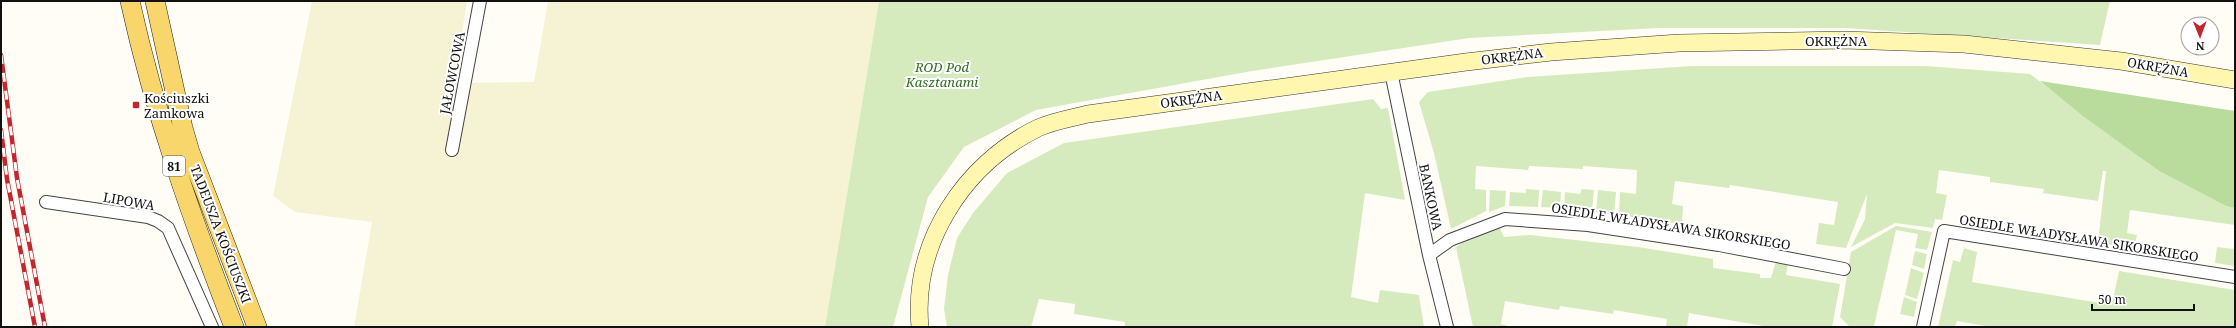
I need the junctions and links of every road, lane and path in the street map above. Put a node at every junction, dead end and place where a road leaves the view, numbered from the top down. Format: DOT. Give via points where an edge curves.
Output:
graph roads {
  1 [pos="130,1"];
  2 [pos="155,1"];
  3 [pos="480,1"];
  4 [pos="1391,72"];
  5 [pos="2235,80"];
  6 [pos="452,150"];
  7 [pos="46,202"];
  8 [pos="1429,255"];
  9 [pos="1844,269"];
  10 [pos="2235,277"];
  11 [pos="212,327"];
  12 [pos="234,327"];
  13 [pos="256,327"];
  14 [pos="920,327"];
  15 [pos="1447,327"];
  16 [pos="1923,327"];
  1 -- 12 [label="main road, TADEUSZA KOŚCIUSZKI / 81" via="151,91 171,156"];
  2 -- 13 [label="main road, TADEUSZA KOŚCIUSZKI / 81" via="190,152"];
  3 -- 6 [label="street, JAŁOWCOWA"];
  4 -- 5 [label="street, OKRĘŻNA" via="1543,53 1650,44 1844,40 1971,45 2121,61"];
  4 -- 8 [label="street, BANKOWA"];
  4 -- 14 [label="street, OKRĘŻNA" via="1088,114 1039,128 992,158 963,186 931,242 919,300"];
  7 -- 11 [label="street, LIPOWA" via="148,217 168,228"];
  8 -- 9 [label="street, OSIEDLE WŁADYSŁAWA SIKORSKIEGO" via="1450,240 1505,219 1588,225 1718,245"];
  8 -- 15 [label="street, BANKOWA"];
  10 -- 16 [label="street, OSIEDLE WŁADYSŁAWA SIKORSKIEGO" via="1944,232"];
}
